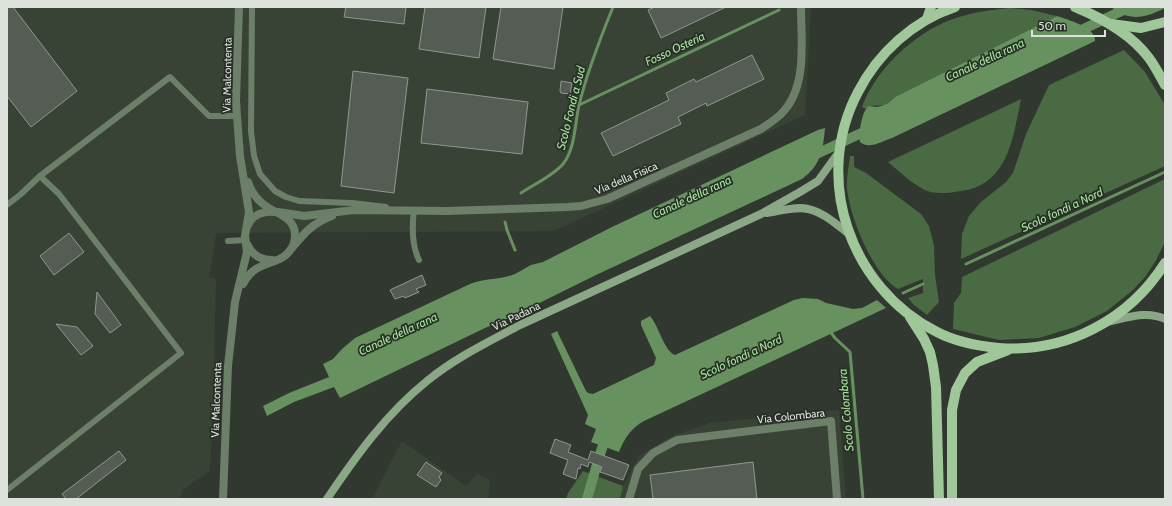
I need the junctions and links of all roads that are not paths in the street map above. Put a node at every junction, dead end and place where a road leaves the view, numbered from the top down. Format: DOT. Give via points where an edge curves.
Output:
graph roads {
  1 [pos="239,7"];
  2 [pos="252,7"];
  3 [pos="801,7"];
  4 [pos="931,7"];
  5 [pos="955,7"];
  6 [pos="1075,7"];
  7 [pos="927,19"];
  8 [pos="1165,22"];
  9 [pos="1109,24"];
  10 [pos="1165,85"];
  11 [pos="237,116"];
  12 [pos="839,152"];
  13 [pos="242,166"];
  14 [pos="40,176"];
  15 [pos="7,205"];
  16 [pos="354,210"];
  17 [pos="411,210"];
  18 [pos="276,212"];
  19 [pos="761,214"];
  20 [pos="247,228"];
  21 [pos="849,234"];
  22 [pos="228,241"];
  23 [pos="246,242"];
  24 [pos="292,249"];
  25 [pos="277,260"];
  26 [pos="419,260"];
  27 [pos="1165,263"];
  28 [pos="236,302"];
  29 [pos="907,312"];
  30 [pos="1165,319"];
  31 [pos="1106,322"];
  32 [pos="1011,348"];
  33 [pos="7,490"];
  34 [pos="223,499"];
  35 [pos="327,499"];
  36 [pos="628,499"];
  37 [pos="837,499"];
  38 [pos="939,499"];
  39 [pos="952,499"];
  1 -- 11 [label="street, Via Malcontenta"];
  2 -- 17 [label="lane" via="252,131 256,165 264,180 281,195 299,201 352,203"];
  3 -- 17 [label="street, Via della Fisica" via="799,82 790,104 761,129 620,194 594,203 568,207"];
  4 -- 7 [label="main road"];
  5 -- 7 [label="main road"];
  6 -- 9 [label="main road"];
  7 -- 12 [label="main road" via="897,41 876,63 862,83 847,116"];
  8 -- 9 [label="main road" via="1141,28"];
  9 -- 10 [label="main road" via="1149,58"];
  11 -- 13 [label="street, Via Malcontenta"];
  11 -- 14 [label="lane" via="209,116 170,77"];
  12 -- 19 [label="main road, Via Padana" via="818,181"];
  12 -- 21 [label="main road" via="840,196"];
  13 -- 18 [label="street, Via Malcontenta" via="253,194 265,206"];
  13 -- 20 [label="street, Via Malcontenta" via="249,212"];
  14 -- 15 [label="lane"];
  14 -- 33 [label="lane" via="59,194 181,353"];
  16 -- 17 [label="street, Via della Fisica"];
  16 -- 18 [label="street, Via della Fisica" via="304,216"];
  16 -- 24 [label="street, Via della Fisica" via="315,224 302,235"];
  17 -- 26 [label="lane" via="415,252"];
  18 -- 20 [label="street" via="258,214"];
  18 -- 24 [label="street, Via Malcontenta" via="287,218 293,227 295,236"];
  19 -- 21 [label="main road, Via Padana" via="808,208"];
  19 -- 35 [label="main road, Via Padana" via="520,326 456,361 427,381 392,414 360,452"];
  20 -- 23 [label="street, Via Malcontenta"];
  21 -- 29 [label="main road" via="878,285"];
  22 -- 23 [label="lane"];
  23 -- 25 [label="street" via="252,253 259,258"];
  23 -- 28 [label="street, Via Malcontenta" via="246,259"];
  24 -- 25 [label="street, Via Malcontenta"];
  25 -- 28 [label="street, Via Malcontenta" via="259,266 248,275"];
  27 -- 31 [label="main road" via="1134,301"];
  28 -- 34 [label="street, Via Malcontenta" via="228,366"];
  29 -- 32 [label="main road" via="928,327 953,339 987,347"];
  29 -- 38 [label="main road" via="924,339 933,365 936,387"];
  30 -- 31 [label="main road" via="1145,314"];
  31 -- 32 [label="main road" via="1077,337 1039,347"];
  32 -- 39 [label="main road" via="977,362 965,373 956,390 952,410"];
  36 -- 37 [label="street, Via Colombara" via="638,469 653,453 676,440 831,422"];
}
